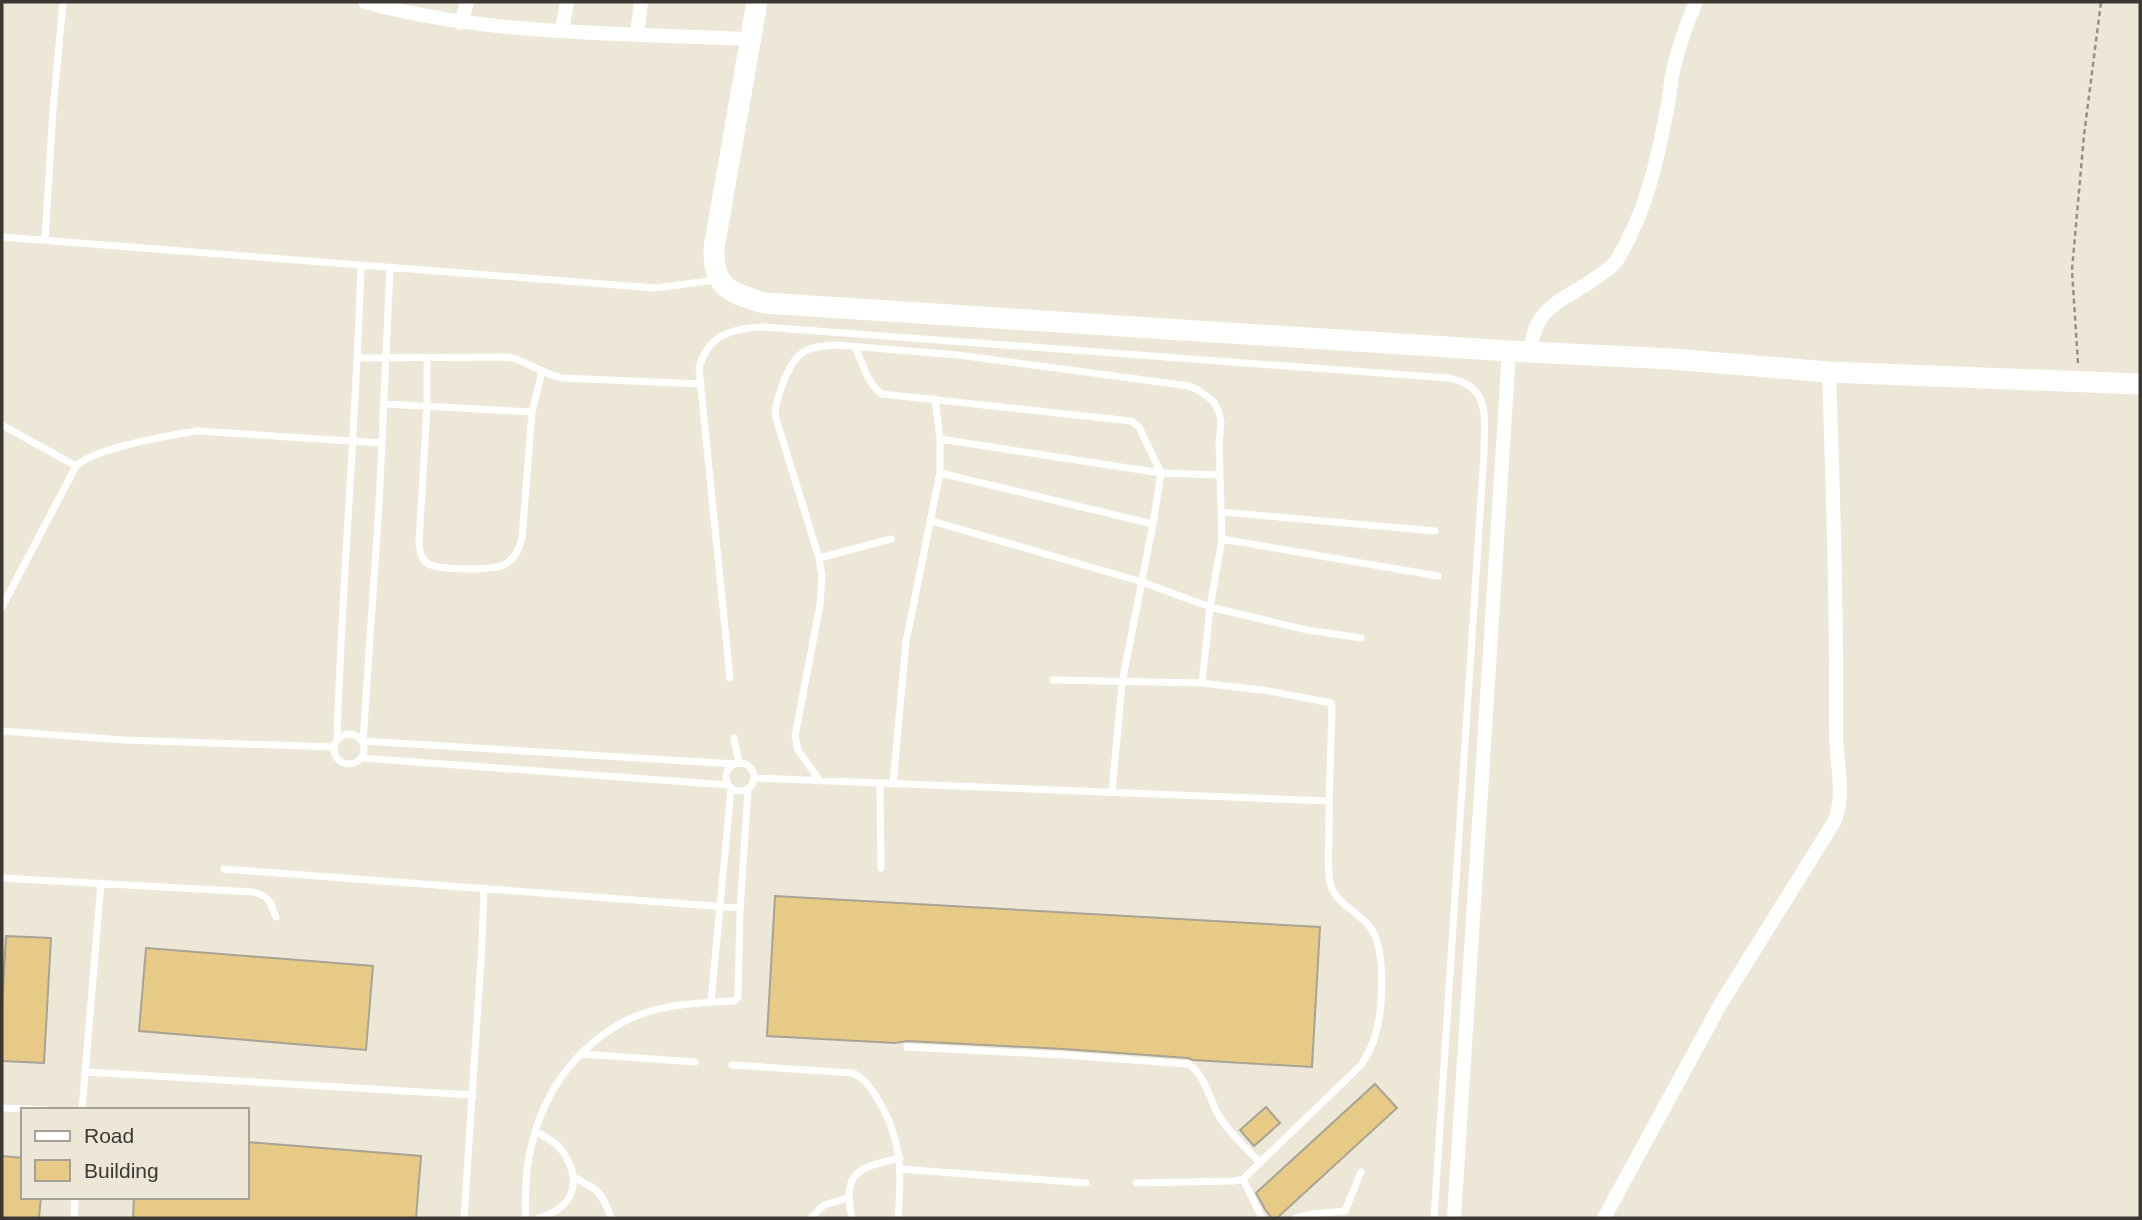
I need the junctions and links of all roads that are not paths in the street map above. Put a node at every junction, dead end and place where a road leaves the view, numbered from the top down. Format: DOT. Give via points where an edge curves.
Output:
graph roads {
  1 [pos="63,2"];
  2 [pos="365,2"];
  3 [pos="467,2"];
  4 [pos="567,2"];
  5 [pos="641,2"];
  6 [pos="757,2"];
  7 [pos="1696,2"];
  8 [pos="385,4"];
  9 [pos="461,23"];
  10 [pos="562,30"];
  11 [pos="637,34"];
  12 [pos="751,39"];
  13 [pos="2,237"];
  14 [pos="45,240"];
  15 [pos="361,265"];
  16 [pos="390,268"];
  17 [pos="719,280"];
  18 [pos="855,347"];
  19 [pos="1509,351"];
  20 [pos="1531,352"];
  21 [pos="358,358"];
  22 [pos="386,358"];
  23 [pos="427,358"];
  24 [pos="542,371"];
  25 [pos="1829,372"];
  26 [pos="701,384"];
  27 [pos="2140,384"];
  28 [pos="935,399"];
  29 [pos="384,404"];
  30 [pos="427,406"];
  31 [pos="532,412"];
  32 [pos="2,425"];
  33 [pos="940,439"];
  34 [pos="354,441"];
  35 [pos="382,443"];
  36 [pos="76,466"];
  37 [pos="940,473"];
  38 [pos="1161,473"];
  39 [pos="1220,475"];
  40 [pos="1222,512"];
  41 [pos="932,521"];
  42 [pos="1153,524"];
  43 [pos="1435,531"];
  44 [pos="891,539"];
  45 [pos="1222,540"];
  46 [pos="819,558"];
  47 [pos="1438,576"];
  48 [pos="1142,582"];
  49 [pos="2,607"];
  50 [pos="1210,607"];
  51 [pos="1361,638"];
  52 [pos="730,678"];
  53 [pos="1052,680"];
  54 [pos="1122,683"];
  55 [pos="1202,683"];
  56 [pos="2,731"];
  57 [pos="734,738"];
  58 [pos="363,741"];
  59 [pos="336,743"];
  60 [pos="362,758"];
  61 [pos="737,763"];
  62 [pos="754,778"];
  63 [pos="820,781"];
  64 [pos="880,784"];
  65 [pos="893,784"];
  66 [pos="729,787"];
  67 [pos="748,789"];
  68 [pos="1112,792"];
  69 [pos="1329,801"];
  70 [pos="881,868"];
  71 [pos="224,869"];
  72 [pos="2,878"];
  73 [pos="101,883"];
  74 [pos="484,888"];
  75 [pos="721,907"];
  76 [pos="740,908"];
  77 [pos="276,917"];
  78 [pos="711,1002"];
  79 [pos="907,1047"];
  80 [pos="582,1054"];
  81 [pos="695,1062"];
  82 [pos="732,1065"];
  83 [pos="86,1072"];
  84 [pos="473,1095"];
  85 [pos="2,1108"];
  86 [pos="82,1108"];
  87 [pos="21,1109"];
  88 [pos="535,1131"];
  89 [pos="900,1158"];
  90 [pos="1260,1162"];
  91 [pos="900,1169"];
  92 [pos="1361,1172"];
  93 [pos="573,1177"];
  94 [pos="1242,1179"];
  95 [pos="1086,1183"];
  96 [pos="1136,1183"];
  97 [pos="848,1198"];
  98 [pos="75,1199"];
  99 [pos="74,1218"];
  100 [pos="464,1218"];
  101 [pos="526,1218"];
  102 [pos="539,1218"];
  103 [pos="611,1218"];
  104 [pos="811,1218"];
  105 [pos="852,1218"];
  106 [pos="898,1218"];
  107 [pos="1262,1218"];
  108 [pos="1296,1218"];
  109 [pos="1434,1218"];
  110 [pos="1454,1218"];
  111 [pos="1604,1218"];
  1 -- 14 [label="lane"];
  2 -- 8 [label="street"];
  3 -- 9 [label="street"];
  4 -- 10 [label="street"];
  5 -- 11 [label="street"];
  6 -- 12 [label="street"];
  7 -- 20 [label="street" via="1674,66 1656,159 1633,230 1615,263 1545,312 1535,324"];
  8 -- 9 [label="street"];
  9 -- 10 [label="street"];
  10 -- 11 [label="street"];
  11 -- 12 [label="street"];
  12 -- 17 [label="street" via="714,248"];
  13 -- 14 [label="lane"];
  14 -- 15 [label="lane"];
  15 -- 16 [label="lane"];
  15 -- 21 [label="lane"];
  16 -- 17 [label="lane" via="655,288"];
  16 -- 22 [label="lane"];
  17 -- 19 [label="street" via="736,294 765,303"];
  18 -- 28 [label="lane" via="882,394"];
  18 -- 39 [label="lane" via="958,355 1189,386 1207,396 1219,412"];
  18 -- 46 [label="lane" via="817,346 799,353 776,401 779,430"];
  19 -- 20 [label="street"];
  19 -- 110 [label="street"];
  20 -- 25 [label="street"];
  21 -- 22 [label="lane"];
  21 -- 34 [label="lane"];
  22 -- 23 [label="lane"];
  22 -- 29 [label="lane"];
  23 -- 24 [label="lane" via="508,357"];
  23 -- 30 [label="lane"];
  24 -- 26 [label="lane" via="562,378"];
  24 -- 31 [label="lane"];
  25 -- 27 [label="street"];
  25 -- 111 [label="street" via="1838,812 1720,1005"];
  26 -- 52 [label="lane"];
  26 -- 109 [label="lane" via="703,353 713,342 744,328 763,327 1448,378 1477,391 1484,410 1484,453"];
  28 -- 33 [label="lane"];
  28 -- 38 [label="lane" via="1131,421 1139,427"];
  29 -- 30 [label="lane"];
  29 -- 35 [label="lane"];
  30 -- 31 [label="lane"];
  30 -- 31 [label="lane" via="420,554 433,566 457,568 495,567 518,553"];
  32 -- 36 [label="lane"];
  33 -- 37 [label="lane"];
  33 -- 38 [label="lane"];
  34 -- 35 [label="lane"];
  34 -- 36 [label="lane" via="198,430 89,456"];
  34 -- 59 [label="lane"];
  35 -- 58 [label="lane"];
  36 -- 49 [label="lane"];
  37 -- 41 [label="lane"];
  37 -- 42 [label="lane"];
  38 -- 39 [label="lane"];
  38 -- 42 [label="lane"];
  39 -- 40 [label="lane"];
  40 -- 43 [label="lane"];
  40 -- 45 [label="lane"];
  41 -- 48 [label="lane"];
  41 -- 65 [label="lane" via="906,642"];
  42 -- 48 [label="lane"];
  44 -- 46 [label="lane"];
  45 -- 47 [label="lane"];
  45 -- 50 [label="lane"];
  46 -- 63 [label="lane" via="820,605 795,736 798,750"];
  48 -- 50 [label="lane"];
  48 -- 54 [label="lane"];
  50 -- 51 [label="lane"];
  50 -- 55 [label="lane"];
  53 -- 54 [label="lane"];
  54 -- 55 [label="lane"];
  54 -- 68 [label="lane"];
  55 -- 69 [label="lane" via="1331,703"];
  56 -- 59 [label="lane" via="124,740"];
  57 -- 61 [label="lane"];
  58 -- 59 [label="lane" via="348,733"];
  58 -- 60 [label="lane"];
  58 -- 61 [label="lane"];
  59 -- 60 [label="lane" via="336,757 343,763 353,764"];
  60 -- 66 [label="lane"];
  61 -- 62 [label="lane" via="748,765"];
  61 -- 66 [label="lane" via="726,773"];
  62 -- 63 [label="lane"];
  62 -- 67 [label="lane"];
  63 -- 64 [label="lane"];
  64 -- 65 [label="lane"];
  64 -- 70 [label="lane"];
  65 -- 68 [label="lane"];
  66 -- 67 [label="lane" via="739,792"];
  66 -- 75 [label="lane"];
  67 -- 76 [label="lane"];
  68 -- 69 [label="lane"];
  69 -- 90 [label="lane" via="1330,885 1340,901 1373,931 1378,944 1377,1028 1362,1065"];
  71 -- 74 [label="lane"];
  72 -- 73 [label="lane"];
  73 -- 77 [label="lane" via="253,891 264,894"];
  73 -- 83 [label="lane"];
  74 -- 75 [label="lane"];
  74 -- 84 [label="lane"];
  75 -- 76 [label="lane"];
  75 -- 78 [label="lane"];
  76 -- 78 [label="lane" via="738,997"];
  78 -- 80 [label="lane" via="672,1006 617,1025"];
  79 -- 90 [label="lane" via="1188,1064 1200,1075 1220,1117"];
  80 -- 81 [label="lane"];
  80 -- 88 [label="lane" via="554,1087"];
  82 -- 89 [label="lane" via="859,1076 892,1126"];
  83 -- 84 [label="lane"];
  83 -- 86 [label="lane"];
  84 -- 100 [label="lane"];
  85 -- 87 [label="lane"];
  88 -- 93 [label="lane" via="559,1146"];
  88 -- 101 [label="lane" via="526,1183"];
  89 -- 91 [label="lane"];
  89 -- 97 [label="lane" via="859,1170"];
  90 -- 94 [label="lane"];
  91 -- 95 [label="lane"];
  91 -- 106 [label="lane"];
  92 -- 108 [label="lane" via="1345,1212"];
  93 -- 102 [label="lane" via="570,1199"];
  93 -- 103 [label="lane" via="596,1188"];
  94 -- 96 [label="lane"];
  94 -- 107 [label="lane"];
  97 -- 104 [label="lane" via="824,1205"];
  97 -- 105 [label="lane"];
  98 -- 99 [label="lane"];
}
